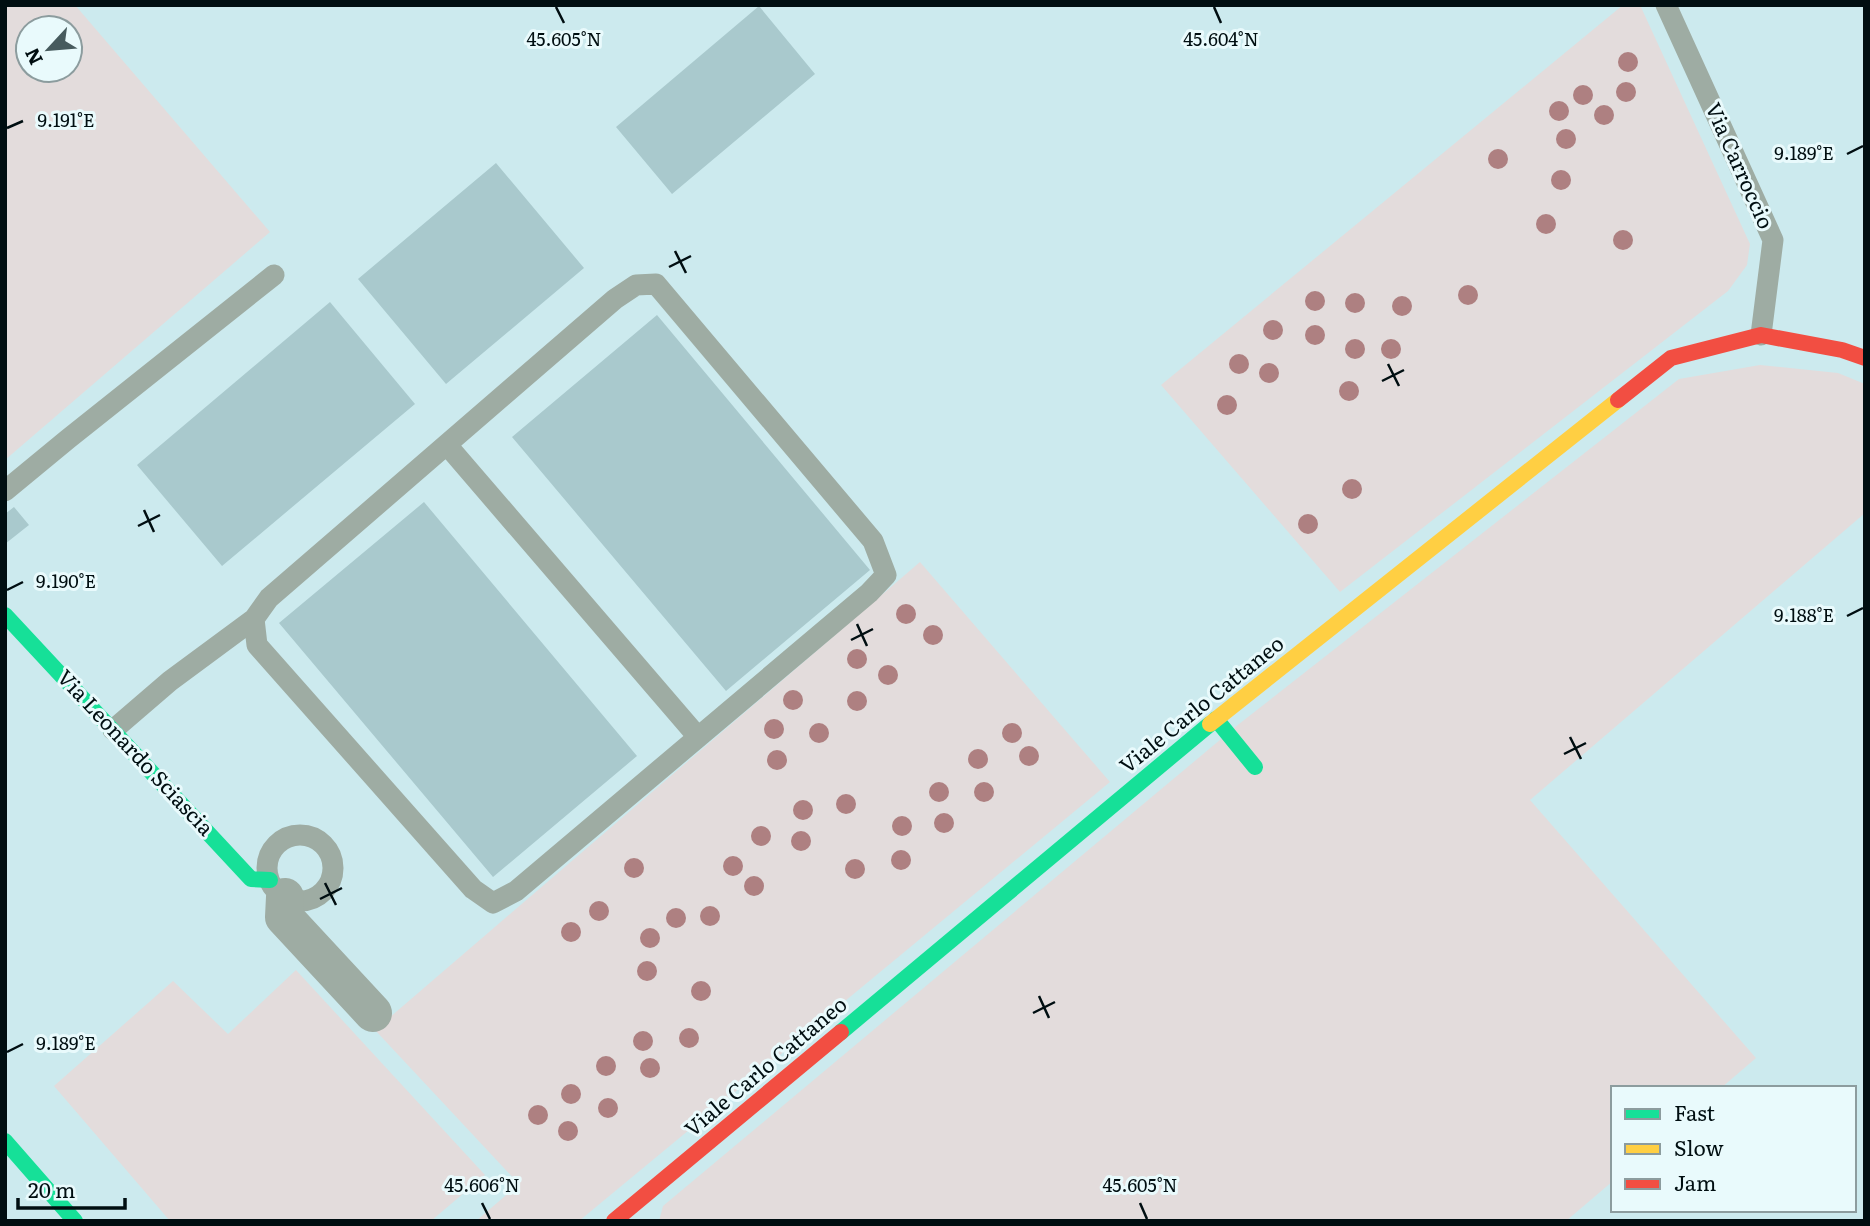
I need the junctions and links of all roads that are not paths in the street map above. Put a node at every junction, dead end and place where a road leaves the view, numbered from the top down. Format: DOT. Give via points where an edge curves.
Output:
graph roads {
  1 [pos="1666,5"];
  2 [pos="274,275"];
  3 [pos="1761,335"];
  4 [pos="1865,358"];
  5 [pos="447,445"];
  6 [pos="5,491"];
  7 [pos="5,615"];
  8 [pos="254,619"];
  9 [pos="1216,719"];
  10 [pos="113,730"];
  11 [pos="698,737"];
  12 [pos="1255,767"];
  13 [pos="277,889"];
  14 [pos="373,1013"];
  15 [pos="5,1141"];
  16 [pos="75,1221"];
  17 [pos="614,1221"];
  1 -- 3 [label="lane, Via Carroccio" via="1773,240"];
  2 -- 6 [label="lane"];
  3 -- 4 [label="street, Viale Carlo Cattaneo"];
  3 -- 9 [label="street, Viale Carlo Cattaneo" via="1671,358"];
  5 -- 8 [label="lane" via="269,598"];
  5 -- 11 [label="lane"];
  5 -- 11 [label="lane" via="615,299 636,285 656,284 873,541 886,575"];
  7 -- 10 [label="street, Via Leonardo Sciascia"];
  8 -- 10 [label="lane"];
  8 -- 11 [label="lane" via="257,645 473,889 494,903 516,891"];
  9 -- 12 [label="street"];
  9 -- 17 [label="street, Viale Carlo Cattaneo"];
  10 -- 13 [label="street, Via Leonardo Sciascia" via="251,879"];
  13 -- 14 [label="street, Via Leonardo Sciascia" via="284,917"];
  15 -- 16 [label="street"];
}
